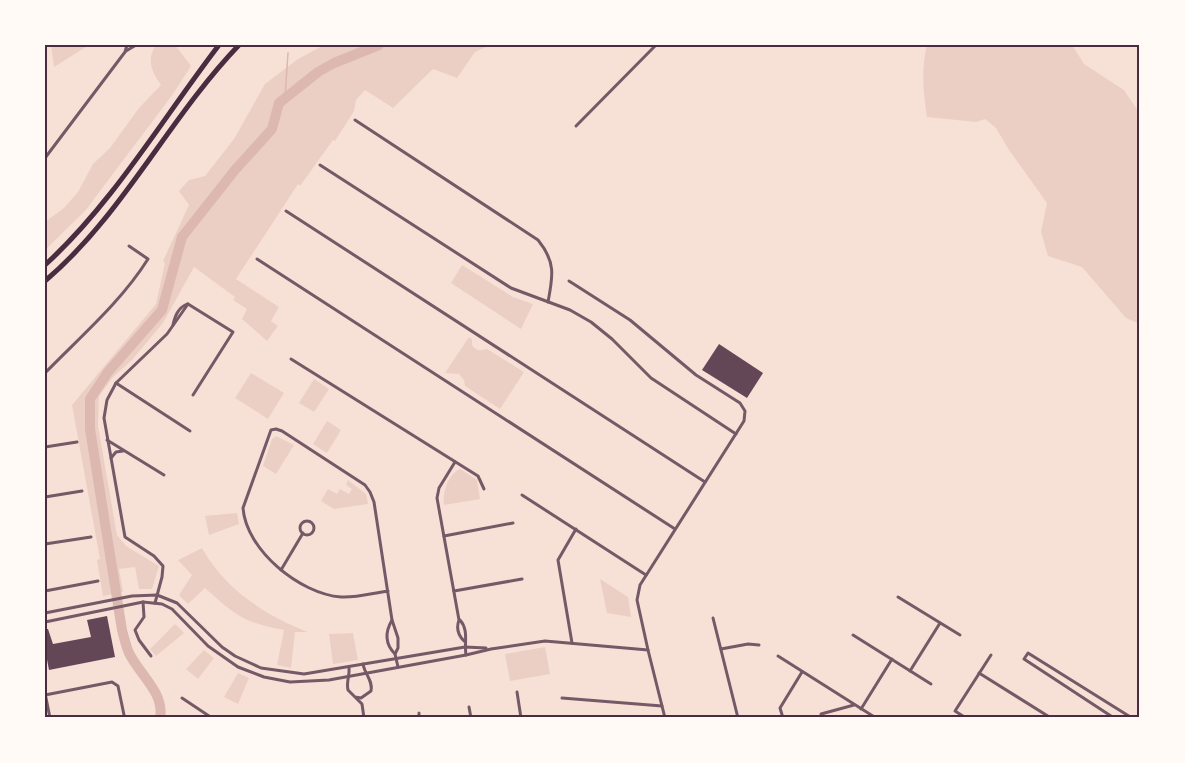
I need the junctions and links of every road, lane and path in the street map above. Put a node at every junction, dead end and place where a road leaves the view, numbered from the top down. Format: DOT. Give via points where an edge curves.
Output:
graph roads {
  1 [pos="127,45"];
  2 [pos="136,45"];
  3 [pos="219,45"];
  4 [pos="238,45"];
  5 [pos="656,45"];
  6 [pos="125,52"];
  7 [pos="355,120"];
  8 [pos="576,126"];
  9 [pos="45,158"];
  10 [pos="320,165"];
  11 [pos="286,211"];
  12 [pos="129,246"];
  13 [pos="257,259"];
  14 [pos="45,265"];
  15 [pos="45,281"];
  16 [pos="569,281"];
  17 [pos="548,302"];
  18 [pos="291,359"];
  19 [pos="45,373"];
  20 [pos="116,383"];
  21 [pos="193,395"];
  22 [pos="190,431"];
  23 [pos="736,434"];
  24 [pos="107,440"];
  25 [pos="77,442"];
  26 [pos="45,447"];
  27 [pos="125,451"];
  28 [pos="111,460"];
  29 [pos="455,462"];
  30 [pos="164,475"];
  31 [pos="705,482"];
  32 [pos="484,489"];
  33 [pos="82,491"];
  34 [pos="522,495"];
  35 [pos="45,497"];
  36 [pos="513,523"];
  37 [pos="675,529"];
  38 [pos="576,530"];
  39 [pos="303,533"];
  40 [pos="444,536"];
  41 [pos="91,537"];
  42 [pos="45,544"];
  43 [pos="281,570"];
  44 [pos="646,575"];
  45 [pos="522,579"];
  46 [pos="98,581"];
  47 [pos="45,591"];
  48 [pos="388,591"];
  49 [pos="454,591"];
  50 [pos="157,595"];
  51 [pos="898,597"];
  52 [pos="143,603"];
  53 [pos="155,603"];
  54 [pos="45,613"];
  55 [pos="713,618"];
  56 [pos="392,620"];
  57 [pos="459,620"];
  58 [pos="46,622"];
  59 [pos="940,623"];
  60 [pos="853,635"];
  61 [pos="960,635"];
  62 [pos="464,641"];
  63 [pos="572,643"];
  64 [pos="759,645"];
  65 [pos="465,647"];
  66 [pos="491,649"];
  67 [pos="721,649"];
  68 [pos="648,650"];
  69 [pos="466,655"];
  70 [pos="991,655"];
  71 [pos="151,656"];
  72 [pos="396,656"];
  73 [pos="778,656"];
  74 [pos="892,659"];
  75 [pos="250,664"];
  76 [pos="363,664"];
  77 [pos="349,667"];
  78 [pos="398,668"];
  79 [pos="247,671"];
  80 [pos="910,671"];
  81 [pos="802,672"];
  82 [pos="365,673"];
  83 [pos="979,673"];
  84 [pos="350,675"];
  85 [pos="1076,683"];
  86 [pos="931,684"];
  87 [pos="1072,691"];
  88 [pos="517,692"];
  89 [pos="45,695"];
  90 [pos="367,696"];
  91 [pos="355,697"];
  92 [pos="182,698"];
  93 [pos="562,698"];
  94 [pos="362,704"];
  95 [pos="855,705"];
  96 [pos="662,706"];
  97 [pos="469,707"];
  98 [pos="861,709"];
  99 [pos="1120,711"];
  100 [pos="821,714"];
  101 [pos="124,715"];
  102 [pos="50,718"];
  103 [pos="212,718"];
  104 [pos="364,718"];
  105 [pos="471,718"];
  106 [pos="521,718"];
  107 [pos="665,718"];
  108 [pos="738,718"];
  109 [pos="783,718"];
  110 [pos="876,718"];
  111 [pos="966,718"];
  112 [pos="1051,718"];
  113 [pos="1115,718"];
  114 [pos="1132,718"];
  1 -- 6 [label="street"];
  2 -- 6 [label="street"];
  3 -- 14 [label="highway" via="119,181"];
  4 -- 15 [label="highway" via="92,233"];
  5 -- 8 [label="street"];
  6 -- 9 [label="street"];
  7 -- 17 [label="street" via="538,240 547,251 552,268"];
  10 -- 17 [label="street" via="511,288"];
  11 -- 31 [label="street"];
  12 -- 19 [label="street" via="148,259 139,273"];
  13 -- 37 [label="street"];
  16 -- 23 [label="street" via="630,320 696,375 740,403 745,411 744,421"];
  17 -- 23 [label="street" via="591,322 651,378"];
  18 -- 29 [label="street"];
  20 -- 21 [label="street" via="173,327 188,303 233,332"];
  20 -- 22 [label="street"];
  20 -- 24 [label="street" via="104,409"];
  23 -- 31 [label="street"];
  24 -- 27 [label="street"];
  24 -- 28 [label="street"];
  25 -- 26 [label="street"];
  27 -- 28 [label="street" via="116,452"];
  27 -- 30 [label="street"];
  28 -- 50 [label="street" via="125,537 163,566"];
  29 -- 32 [label="street" via="478,476"];
  29 -- 40 [label="street" via="437,493"];
  31 -- 37 [label="street"];
  33 -- 35 [label="street"];
  34 -- 38 [label="street"];
  36 -- 40 [label="street"];
  37 -- 44 [label="street"];
  38 -- 44 [label="street"];
  38 -- 63 [label="street" via="558,561"];
  39 -- 39 [label="street" via="308,536 314,530 305,521 301,523"];
  39 -- 43 [label="street"];
  40 -- 49 [label="street"];
  41 -- 42 [label="street"];
  43 -- 48 [label="street" via="299,583 341,597"];
  43 -- 48 [label="street" via="255,540 243,508 271,430 276,429 365,485 370,492"];
  44 -- 68 [label="street" via="639,585 637,600"];
  45 -- 49 [label="street"];
  46 -- 47 [label="street"];
  48 -- 56 [label="street"];
  49 -- 57 [label="street"];
  50 -- 53 [label="street"];
  50 -- 54 [label="street"];
  50 -- 75 [label="street" via="177,603 222,647"];
  51 -- 59 [label="street"];
  52 -- 53 [label="street"];
  52 -- 58 [label="street"];
  52 -- 71 [label="street" via="144,617 135,630"];
  53 -- 79 [label="street" via="172,609 208,646"];
  54 -- 58 [label="street"];
  55 -- 67 [label="street"];
  56 -- 72 [label="street" via="398,638"];
  56 -- 72 [label="street" via="387,638"];
  57 -- 62 [label="street" via="458,631"];
  57 -- 62 [label="street" via="464,625"];
  59 -- 61 [label="street"];
  59 -- 80 [label="street"];
  60 -- 74 [label="street"];
  62 -- 65 [label="street"];
  63 -- 66 [label="street" via="545,641"];
  63 -- 68 [label="street"];
  64 -- 67 [label="street"];
  65 -- 66 [label="street"];
  65 -- 69 [label="street"];
  65 -- 72 [label="street"];
  66 -- 69 [label="street"];
  67 -- 108 [label="street"];
  68 -- 96 [label="street"];
  69 -- 78 [label="street"];
  70 -- 83 [label="street"];
  72 -- 76 [label="street"];
  72 -- 78 [label="street"];
  73 -- 81 [label="street"];
  74 -- 80 [label="street"];
  74 -- 98 [label="street"];
  75 -- 77 [label="street" via="304,674"];
  75 -- 79 [label="street"];
  76 -- 77 [label="street"];
  76 -- 82 [label="street"];
  77 -- 84 [label="street"];
  78 -- 82 [label="street"];
  79 -- 84 [label="street" via="264,678 303,682"];
  80 -- 86 [label="street"];
  81 -- 95 [label="street"];
  81 -- 109 [label="street" via="780,708"];
  82 -- 84 [label="street"];
  82 -- 90 [label="street" via="372,686"];
  83 -- 111 [label="street" via="955,711"];
  83 -- 112 [label="street"];
  84 -- 91 [label="street" via="346,685"];
  85 -- 87 [label="street"];
  85 -- 87 [label="street" via="1028,653 1024,659"];
  85 -- 99 [label="street"];
  87 -- 113 [label="street"];
  88 -- 106 [label="street"];
  89 -- 101 [label="street" via="112,682 118,686"];
  89 -- 102 [label="street"];
  90 -- 91 [label="street"];
  90 -- 94 [label="street"];
  91 -- 94 [label="street"];
  92 -- 103 [label="street"];
  93 -- 96 [label="street"];
  94 -- 104 [label="street"];
  95 -- 98 [label="street"];
  95 -- 100 [label="street"];
  96 -- 107 [label="street"];
  97 -- 105 [label="street"];
  98 -- 110 [label="street"];
  99 -- 113 [label="street"];
  99 -- 114 [label="street"];
}
